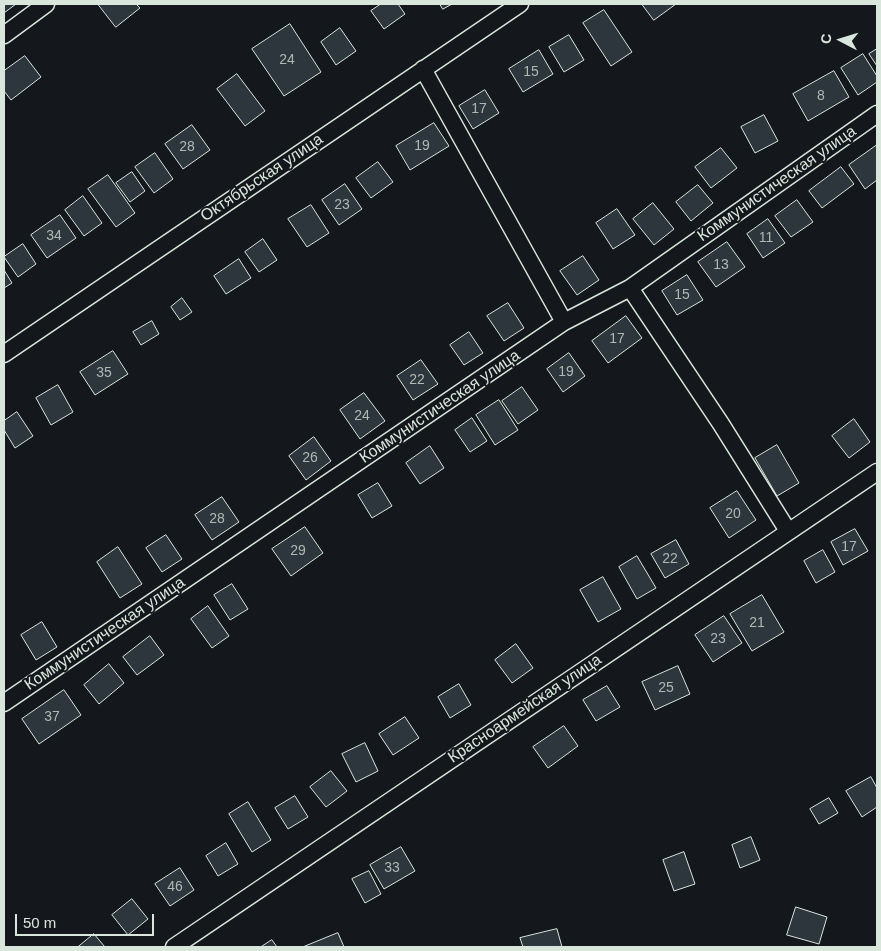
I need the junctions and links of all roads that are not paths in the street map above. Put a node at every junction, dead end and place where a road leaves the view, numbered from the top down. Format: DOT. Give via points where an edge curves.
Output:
graph roads {
  1 [pos="46,4"];
  2 [pos="520,4"];
  3 [pos="4,35"];
  4 [pos="423,69"];
  5 [pos="877,114"];
  6 [pos="630,288"];
  7 [pos="564,322"];
  8 [pos="4,354"];
  9 [pos="877,472"];
  10 [pos="788,531"];
  11 [pos="4,703"];
  12 [pos="174,947"];
  1 -- 3 [label="street"];
  2 -- 4 [label="street, Октябрьская улица"];
  4 -- 7 [label="street"];
  4 -- 8 [label="street, Октябрьская улица"];
  5 -- 6 [label="street, Коммунистическая улица"];
  6 -- 7 [label="street, Коммунистическая улица"];
  6 -- 10 [label="street"];
  7 -- 11 [label="street, Коммунистическая улица"];
  9 -- 10 [label="street, Красноармейская улица"];
  10 -- 12 [label="street, Красноармейская улица"];
}
